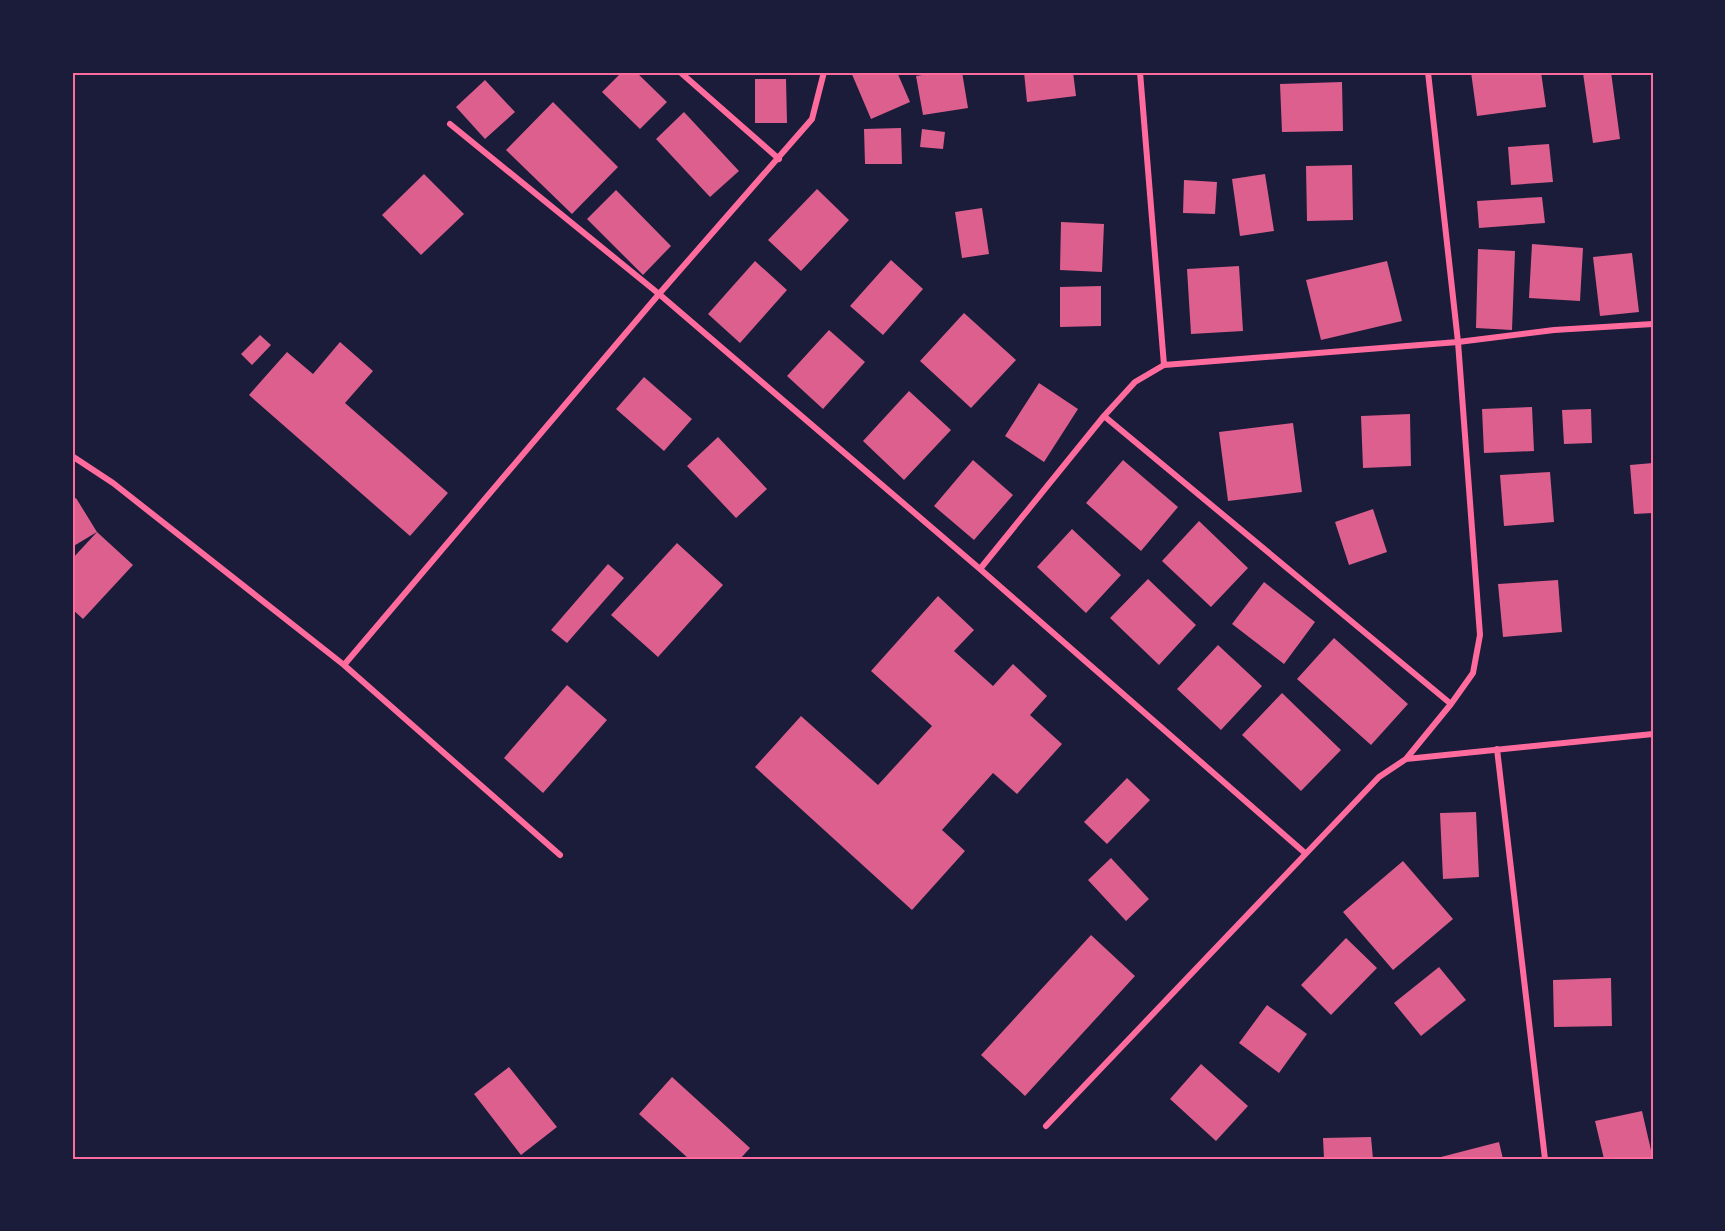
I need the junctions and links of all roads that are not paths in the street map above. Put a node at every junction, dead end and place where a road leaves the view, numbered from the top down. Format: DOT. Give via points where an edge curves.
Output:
graph roads {
  1 [pos="680,72"];
  2 [pos="824,72"];
  3 [pos="1140,72"];
  4 [pos="1428,72"];
  5 [pos="450,124"];
  6 [pos="779,159"];
  7 [pos="660,294"];
  8 [pos="1653,324"];
  9 [pos="1458,342"];
  10 [pos="1164,365"];
  11 [pos="1104,416"];
  12 [pos="72,456"];
  13 [pos="980,569"];
  14 [pos="344,665"];
  15 [pos="1451,704"];
  16 [pos="1653,734"];
  17 [pos="1497,749"];
  18 [pos="1406,759"];
  19 [pos="1305,853"];
  20 [pos="560,855"];
  21 [pos="1046,1126"];
  22 [pos="1545,1159"];
  1 -- 6 [label="street"];
  2 -- 6 [label="street" via="812,119"];
  3 -- 10 [label="street"];
  4 -- 9 [label="street"];
  5 -- 7 [label="street"];
  6 -- 7 [label="street"];
  7 -- 13 [label="street"];
  7 -- 14 [label="street"];
  8 -- 9 [label="street" via="1554,330"];
  9 -- 10 [label="street"];
  9 -- 15 [label="street" via="1480,635 1473,673"];
  10 -- 11 [label="street" via="1135,382"];
  11 -- 13 [label="street"];
  11 -- 15 [label="street"];
  12 -- 14 [label="street" via="113,483"];
  13 -- 19 [label="street"];
  14 -- 20 [label="street"];
  15 -- 18 [label="street"];
  16 -- 17 [label="street"];
  17 -- 18 [label="street"];
  17 -- 22 [label="street"];
  18 -- 19 [label="street" via="1378,777"];
  19 -- 21 [label="street"];
}
